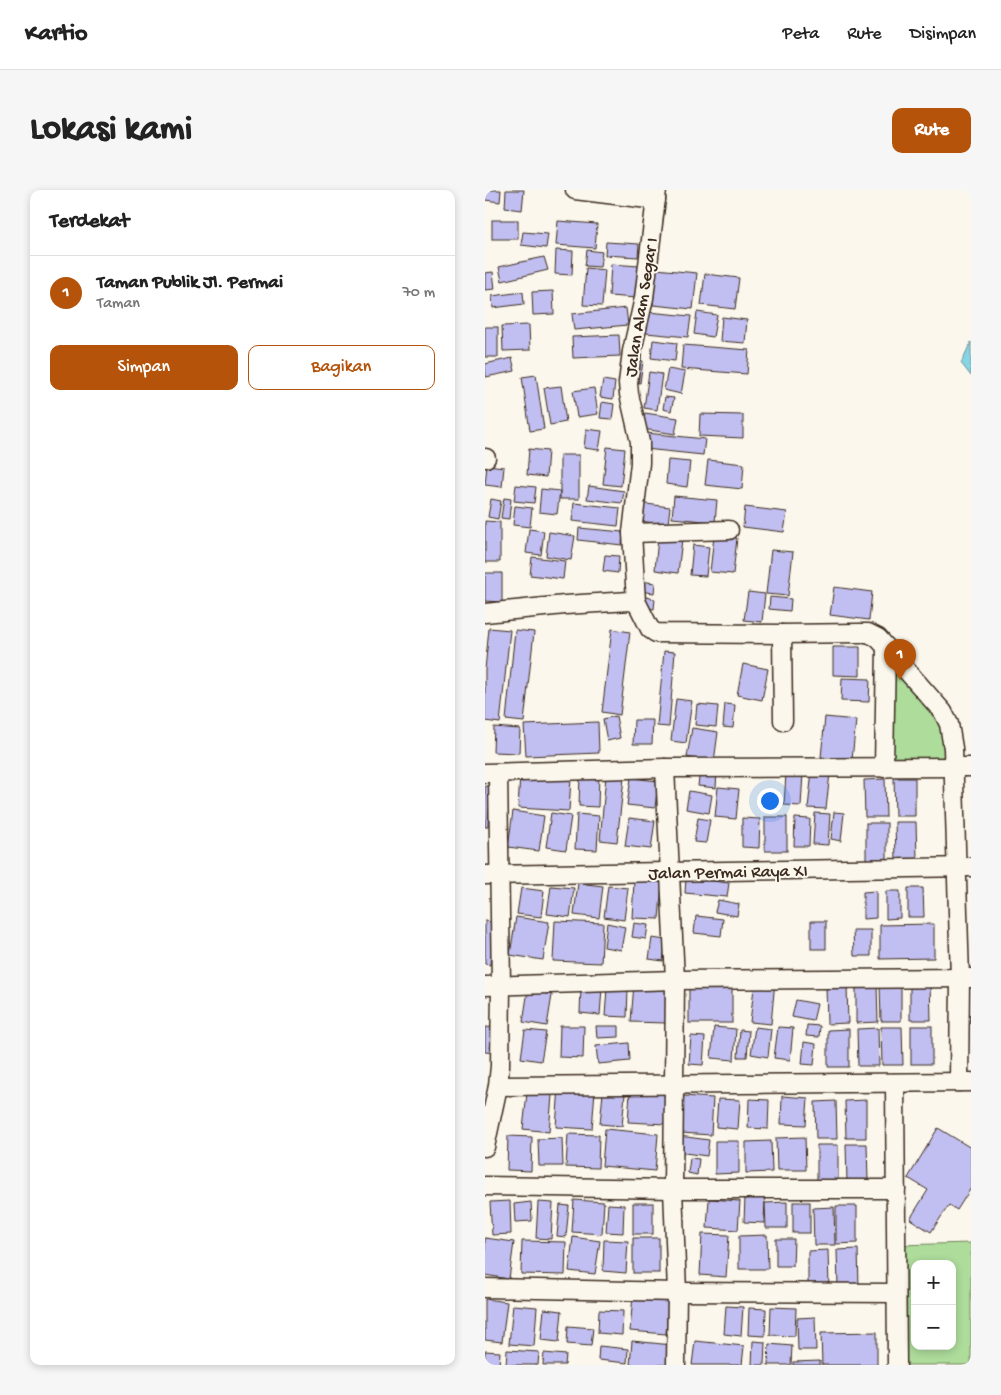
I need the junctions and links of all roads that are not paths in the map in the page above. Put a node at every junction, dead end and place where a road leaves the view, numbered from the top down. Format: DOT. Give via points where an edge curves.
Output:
graph roads {
  1 [pos="575,190"];
  2 [pos="657,195"];
  3 [pos="729,530"];
  4 [pos="632,533"];
  5 [pos="636,602"];
  6 [pos="485,613"];
  7 [pos="782,634"];
  8 [pos="886,647"];
  9 [pos="783,722"];
  10 [pos="665,768"];
  11 [pos="883,768"];
  12 [pos="962,768"];
  13 [pos="491,773"];
  14 [pos="964,867"];
  15 [pos="670,872"];
  16 [pos="492,874"];
  17 [pos="966,978"];
  18 [pos="675,980"];
  19 [pos="493,986"];
  20 [pos="965,1082"];
  21 [pos="895,1083"];
  22 [pos="673,1085"];
  23 [pos="498,1086"];
  24 [pos="485,1147"];
  25 [pos="485,1186"];
  26 [pos="673,1189"];
  27 [pos="896,1190"];
  28 [pos="485,1288"];
  29 [pos="677,1292"];
  30 [pos="896,1293"];
  31 [pos="676,1365"];
  32 [pos="897,1365"];
  1 -- 2 [label="street"];
  2 -- 4 [label="street, Jalan Alam Segar I" via="628,383 640,442"];
  3 -- 4 [label="street"];
  4 -- 5 [label="street, Jalan Alam Segar I"];
  5 -- 6 [label="street"];
  5 -- 7 [label="street" via="650,629 656,633"];
  7 -- 8 [label="street" via="868,633"];
  7 -- 9 [label="street"];
  8 -- 11 [label="street"];
  8 -- 12 [label="street" via="943,712"];
  10 -- 11 [label="street"];
  10 -- 13 [label="street"];
  10 -- 15 [label="street"];
  11 -- 12 [label="street"];
  12 -- 14 [label="street"];
  13 -- 16 [label="street"];
  14 -- 15 [label="street, Jalan Permai Raya XI"];
  14 -- 17 [label="street"];
  15 -- 16 [label="street, Jalan Permai Raya XI"];
  15 -- 18 [label="street"];
  16 -- 19 [label="street"];
  17 -- 18 [label="street"];
  17 -- 20 [label="street"];
  18 -- 19 [label="street"];
  18 -- 22 [label="street"];
  19 -- 23 [label="street"];
  20 -- 21 [label="street"];
  21 -- 22 [label="street"];
  21 -- 27 [label="street"];
  22 -- 23 [label="street"];
  22 -- 26 [label="street"];
  23 -- 24 [label="street"];
  25 -- 26 [label="street"];
  26 -- 27 [label="street"];
  26 -- 29 [label="street"];
  27 -- 30 [label="street"];
  28 -- 29 [label="street"];
  29 -- 30 [label="street"];
  29 -- 31 [label="street"];
  30 -- 32 [label="street"];
}
